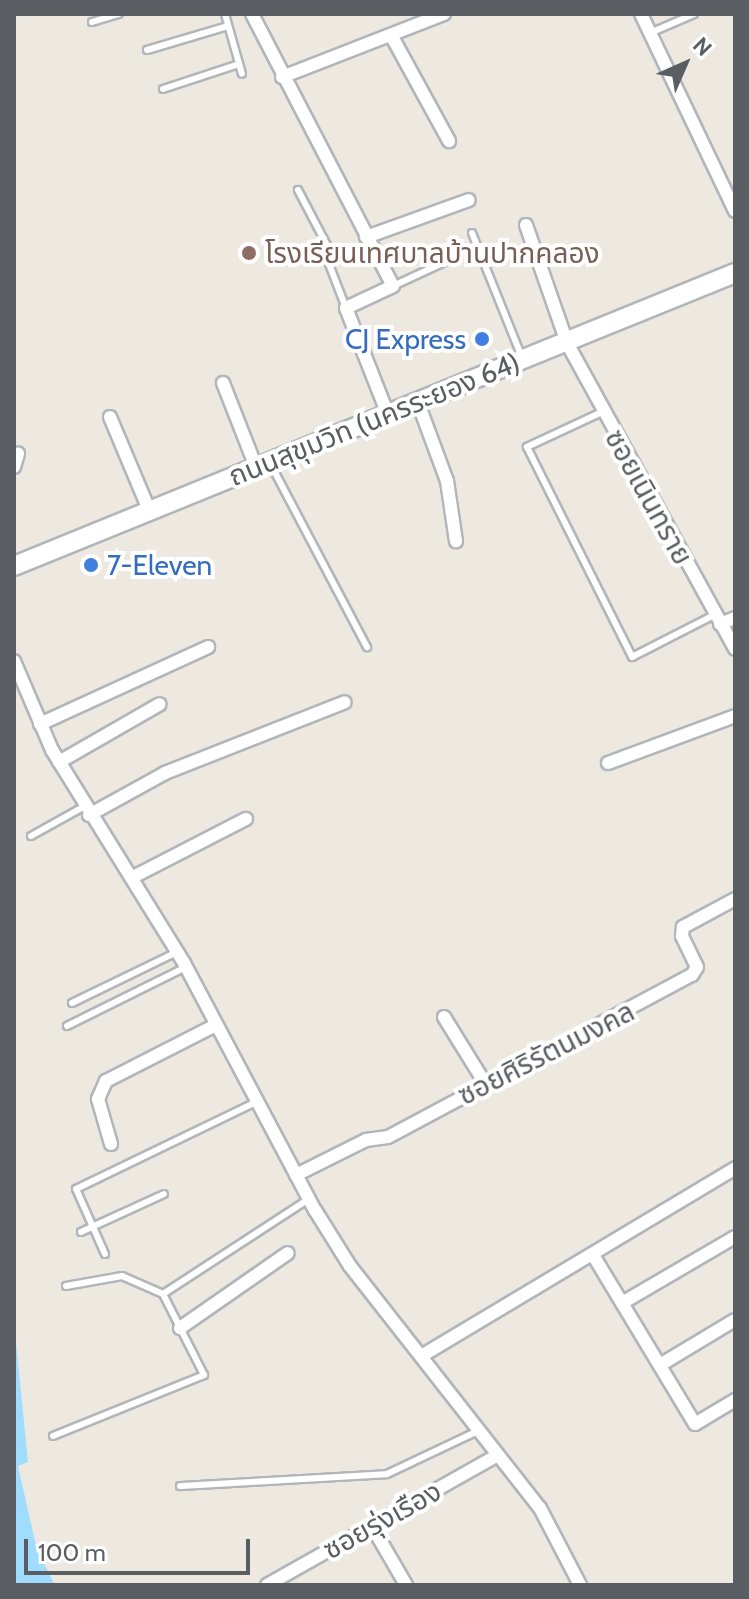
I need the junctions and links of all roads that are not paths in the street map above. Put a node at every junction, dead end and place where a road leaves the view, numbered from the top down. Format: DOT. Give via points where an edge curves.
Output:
graph roads {
  1 [pos="119,14"];
  2 [pos="225,14"];
  3 [pos="252,14"];
  4 [pos="444,14"];
  5 [pos="641,14"];
  6 [pos="694,14"];
  7 [pos="92,22"];
  8 [pos="228,26"];
  9 [pos="650,33"];
  10 [pos="391,35"];
  11 [pos="147,50"];
  12 [pos="239,64"];
  13 [pos="242,74"];
  14 [pos="282,77"];
  15 [pos="163,89"];
  16 [pos="449,141"];
  17 [pos="298,190"];
  18 [pos="469,200"];
  19 [pos="735,211"];
  20 [pos="526,225"];
  21 [pos="472,233"];
  22 [pos="366,237"];
  23 [pos="447,261"];
  24 [pos="735,273"];
  25 [pos="393,286"];
  26 [pos="346,308"];
  27 [pos="567,343"];
  28 [pos="522,359"];
  29 [pos="223,383"];
  30 [pos="417,400"];
  31 [pos="387,412"];
  32 [pos="602,412"];
  33 [pos="110,417"];
  34 [pos="263,464"];
  35 [pos="149,510"];
  36 [pos="456,541"];
  37 [pos="14,566"];
  38 [pos="735,618"];
  39 [pos="717,620"];
  40 [pos="208,647"];
  41 [pos="367,647"];
  42 [pos="735,649"];
  43 [pos="14,661"];
  44 [pos="345,702"];
  45 [pos="160,704"];
  46 [pos="735,716"];
  47 [pos="40,724"];
  48 [pos="59,762"];
  49 [pos="608,763"];
  50 [pos="87,811"];
  51 [pos="246,819"];
  52 [pos="31,836"];
  53 [pos="133,877"];
  54 [pos="735,899"];
  55 [pos="177,952"];
  56 [pos="186,967"];
  57 [pos="72,1003"];
  58 [pos="444,1017"];
  59 [pos="216,1025"];
  60 [pos="67,1026"];
  61 [pos="485,1083"];
  62 [pos="258,1101"];
  63 [pos="111,1144"];
  64 [pos="735,1168"];
  65 [pos="296,1175"];
  66 [pos="164,1194"];
  67 [pos="309,1199"];
  68 [pos="92,1227"];
  69 [pos="81,1232"];
  70 [pos="735,1237"];
  71 [pos="288,1253"];
  72 [pos="105,1254"];
  73 [pos="593,1255"];
  74 [pos="66,1286"];
  75 [pos="163,1294"];
  76 [pos="622,1303"];
  77 [pos="735,1320"];
  78 [pos="180,1328"];
  79 [pos="423,1355"];
  80 [pos="660,1365"];
  81 [pos="735,1400"];
  82 [pos="478,1431"];
  83 [pos="53,1436"];
  84 [pos="498,1455"];
  85 [pos="180,1486"];
  86 [pos="373,1528"];
  87 [pos="267,1585"];
  88 [pos="406,1585"];
  89 [pos="580,1585"];
  1 -- 7 [label="lane"];
  2 -- 8 [label="lane"];
  3 -- 14 [label="street"];
  4 -- 10 [label="street"];
  5 -- 9 [label="street"];
  6 -- 9 [label="lane"];
  8 -- 11 [label="lane"];
  8 -- 12 [label="lane"];
  9 -- 19 [label="street"];
  10 -- 14 [label="street"];
  10 -- 16 [label="street"];
  12 -- 13 [label="lane"];
  12 -- 15 [label="lane"];
  14 -- 22 [label="street"];
  17 -- 26 [label="lane" via="330,251 329,264"];
  18 -- 22 [label="street"];
  20 -- 27 [label="street, ซอยเนินทราย"];
  21 -- 28 [label="lane"];
  22 -- 25 [label="street"];
  23 -- 25 [label="lane"];
  24 -- 27 [label="street, ถนนสุขุมวิท (นครระยอง 64)"];
  25 -- 26 [label="street"];
  26 -- 31 [label="street"];
  27 -- 28 [label="street, ถนนสุขุมวิท (นครระยอง 64)"];
  27 -- 32 [label="street, ซอยเนินทราย"];
  28 -- 30 [label="street, ถนนสุขุมวิท (นครระยอง 64)"];
  29 -- 34 [label="street"];
  30 -- 31 [label="street, ถนนสุขุมวิท (นครระยอง 64)"];
  30 -- 36 [label="street" via="447,481"];
  31 -- 34 [label="street, ถนนสุขุมวิท (นครระยอง 64)"];
  32 -- 39 [label="street, ซอยเนินทราย"];
  32 -- 39 [label="lane" via="527,447 632,657"];
  33 -- 35 [label="street"];
  34 -- 35 [label="street, ถนนสุขุมวิท (นครระยอง 64)"];
  34 -- 41 [label="lane"];
  35 -- 37 [label="street, ถนนสุขุมวิท (นครระยอง 64)"];
  38 -- 39 [label="street"];
  39 -- 42 [label="street, ซอยเนินทราย"];
  40 -- 47 [label="street"];
  43 -- 47 [label="street"];
  44 -- 50 [label="street" via="165,773"];
  45 -- 48 [label="street"];
  46 -- 49 [label="street"];
  47 -- 48 [label="street"];
  48 -- 50 [label="street"];
  50 -- 52 [label="lane"];
  50 -- 53 [label="street"];
  51 -- 53 [label="street"];
  53 -- 55 [label="street"];
  54 -- 61 [label="street, ซอยศิริรัตนมงคล" via="683,927 697,967 692,975"];
  55 -- 56 [label="street"];
  55 -- 57 [label="lane"];
  56 -- 59 [label="street"];
  56 -- 60 [label="lane"];
  58 -- 61 [label="street"];
  59 -- 62 [label="street"];
  59 -- 63 [label="street" via="106,1081 98,1099"];
  61 -- 65 [label="street, ซอยศิริรัตนมงคล" via="388,1137 366,1140"];
  62 -- 65 [label="street"];
  62 -- 68 [label="lane" via="76,1189"];
  64 -- 73 [label="street"];
  65 -- 67 [label="street"];
  66 -- 68 [label="lane"];
  67 -- 75 [label="lane"];
  67 -- 79 [label="street" via="350,1266"];
  68 -- 69 [label="lane"];
  68 -- 72 [label="lane"];
  70 -- 76 [label="street"];
  71 -- 78 [label="street"];
  73 -- 76 [label="street"];
  73 -- 79 [label="street"];
  74 -- 75 [label="lane" via="122,1276"];
  75 -- 78 [label="lane"];
  76 -- 80 [label="street"];
  77 -- 80 [label="street"];
  78 -- 83 [label="lane" via="204,1375"];
  79 -- 82 [label="street"];
  80 -- 81 [label="street" via="695,1424"];
  82 -- 84 [label="street"];
  82 -- 85 [label="lane" via="387,1474"];
  84 -- 86 [label="street, ซอยรุ่งเรือง"];
  84 -- 89 [label="street" via="540,1508"];
  86 -- 87 [label="street, ซอยรุ่งเรือง"];
  86 -- 88 [label="street"];
}
